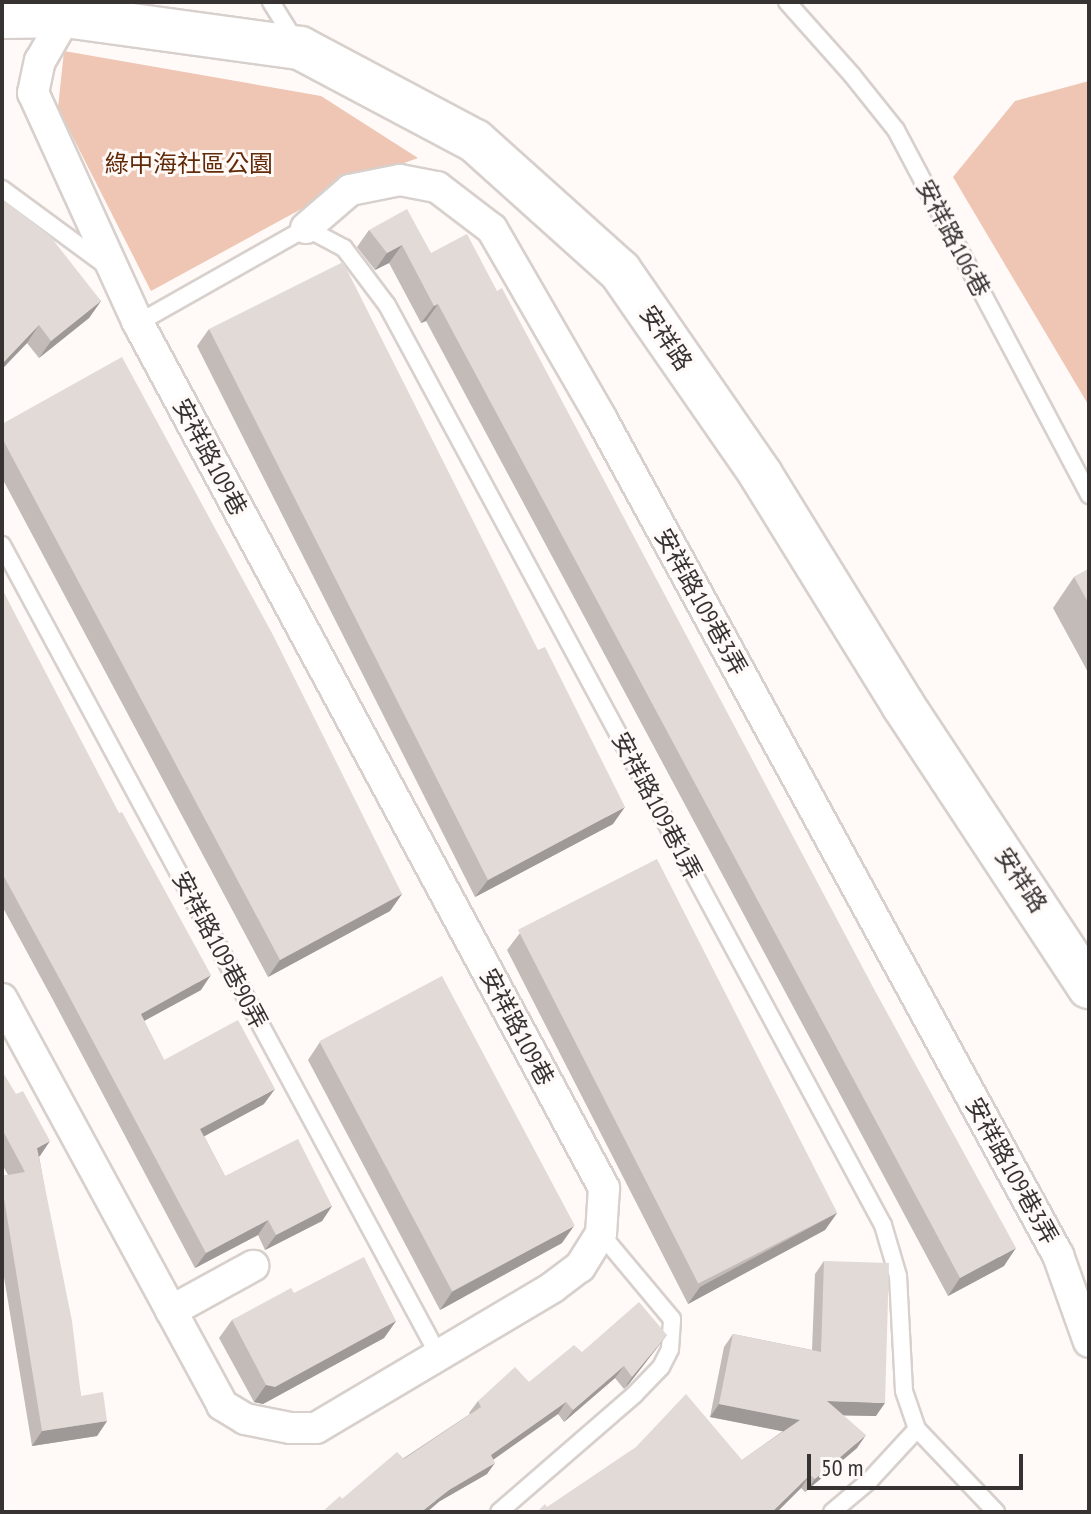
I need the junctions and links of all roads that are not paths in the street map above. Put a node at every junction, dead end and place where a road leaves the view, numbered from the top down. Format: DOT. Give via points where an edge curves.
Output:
graph roads {
  1 [pos="271,2"];
  2 [pos="787,2"];
  3 [pos="66,16"];
  4 [pos="2,17"];
  5 [pos="300,48"];
  6 [pos="2,189"];
  7 [pos="306,228"];
  8 [pos="114,271"];
  9 [pos="138,323"];
  10 [pos="1089,495"];
  11 [pos="2,545"];
  12 [pos="1089,987"];
  13 [pos="2,999"];
  14 [pos="601,1234"];
  15 [pos="253,1266"];
  16 [pos="171,1311"];
  17 [pos="1089,1342"];
  18 [pos="438,1354"];
  19 [pos="917,1429"];
  20 [pos="499,1512"];
  21 [pos="832,1512"];
  22 [pos="996,1512"];
  1 -- 5 [label="lane"];
  2 -- 10 [label="lane, 安祥路106巷" via="896,130"];
  3 -- 4 [label="street, 安祥路"];
  3 -- 5 [label="street, 安祥路"];
  3 -- 8 [label="street, 安祥路109巷" via="40,61 33,93"];
  5 -- 12 [label="street, 安祥路" via="475,141 620,271 761,475 903,705"];
  6 -- 8 [label="lane"];
  7 -- 9 [label="lane, 安祥路109巷3弄"];
  7 -- 17 [label="street, 安祥路109巷3弄" via="350,190 400,180 437,187 492,229 1058,1255"];
  7 -- 19 [label="lane, 安祥路109巷1弄" via="344,248 387,305 883,1225 898,1276 904,1391"];
  8 -- 9 [label="street, 安祥路109巷"];
  9 -- 14 [label="street, 安祥路109巷" via="604,1188"];
  11 -- 18 [label="lane, 安祥路109巷90弄"];
  13 -- 16 [label="street, 安祥路109巷"];
  14 -- 18 [label="street, 安祥路109巷" via="580,1267 553,1287"];
  14 -- 20 [label="lane" via="672,1319 670,1349 635,1394"];
  15 -- 16 [label="street"];
  16 -- 18 [label="street, 安祥路109巷" via="222,1405 245,1419 290,1428 316,1428"];
  19 -- 21 [label="lane"];
  19 -- 22 [label="lane, 安祥路109巷1弄"];
}
